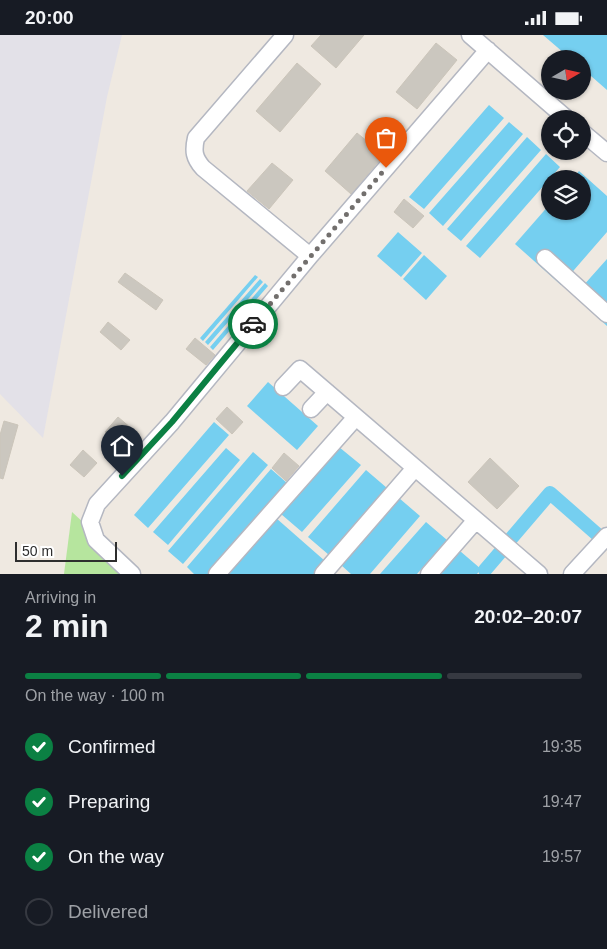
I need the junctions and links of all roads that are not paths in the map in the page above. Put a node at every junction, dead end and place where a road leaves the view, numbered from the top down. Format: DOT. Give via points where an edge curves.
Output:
graph roads {
  1 [pos="285,35"];
  2 [pos="470,35"];
  3 [pos="488,50"];
  4 [pos="557,110"];
  5 [pos="591,140"];
  6 [pos="607,153"];
  7 [pos="310,256"];
  8 [pos="544,258"];
  9 [pos="607,313"];
  10 [pos="283,387"];
  11 [pos="327,393"];
  12 [pos="311,409"];
  13 [pos="356,417"];
  14 [pos="415,468"];
  15 [pos="476,520"];
  16 [pos="605,538"];
  17 [pos="132,574"];
  18 [pos="216,574"];
  19 [pos="323,574"];
  20 [pos="429,574"];
  21 [pos="539,574"];
  22 [pos="572,574"];
  1 -- 7 [label="lane" via="196,138 193,151 203,168"];
  2 -- 3 [label="lane"];
  3 -- 4 [label="lane"];
  3 -- 7 [label="lane"];
  5 -- 6 [label="lane"];
  7 -- 17 [label="lane" via="172,422 97,504 90,522 92,532 105,551"];
  8 -- 9 [label="lane"];
  10 -- 11 [label="lane" via="300,369"];
  11 -- 12 [label="lane"];
  11 -- 13 [label="lane"];
  13 -- 14 [label="lane"];
  13 -- 18 [label="lane"];
  14 -- 15 [label="lane"];
  14 -- 19 [label="lane"];
  15 -- 20 [label="lane"];
  15 -- 21 [label="lane"];
  16 -- 22 [label="lane"];
}
